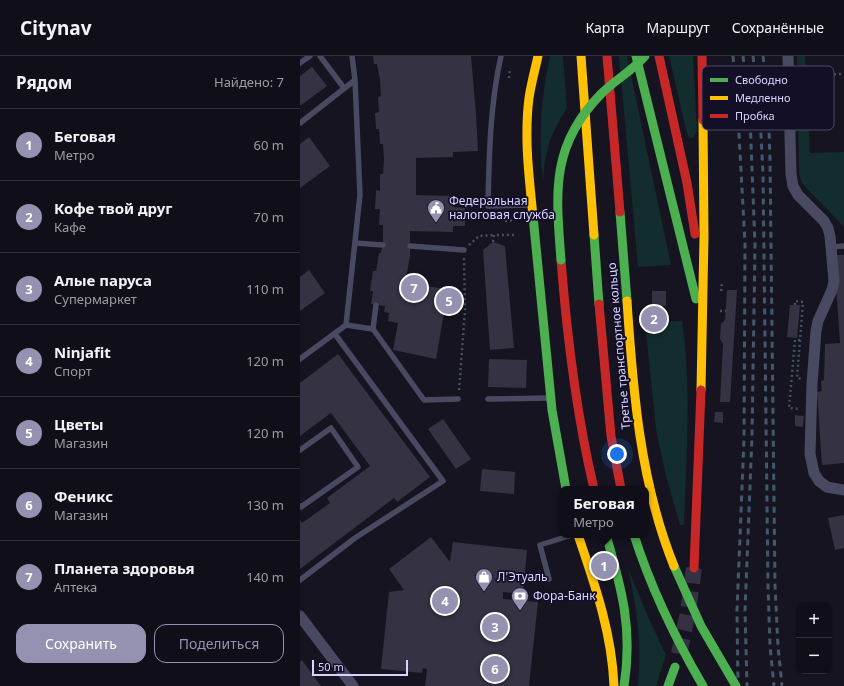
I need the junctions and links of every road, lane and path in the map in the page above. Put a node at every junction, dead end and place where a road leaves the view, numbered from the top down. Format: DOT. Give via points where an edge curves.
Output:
graph roads {
  1 [pos="310,56"];
  2 [pos="320,56"];
  3 [pos="352,56"];
  4 [pos="501,56"];
  5 [pos="538,56"];
  6 [pos="581,56"];
  7 [pos="608,56"];
  8 [pos="636,56"];
  9 [pos="645,56"];
  10 [pos="660,56"];
  11 [pos="702,56"];
  12 [pos="788,56"];
  13 [pos="300,63"];
  14 [pos="702,66"];
  15 [pos="788,66"];
  16 [pos="510,68"];
  17 [pos="834,74"];
  18 [pos="844,74"];
  19 [pos="509,78"];
  20 [pos="355,80"];
  21 [pos="344,88"];
  22 [pos="300,123"];
  23 [pos="704,130"];
  24 [pos="790,130"];
  25 [pos="531,204"];
  26 [pos="514,220"];
  27 [pos="505,221"];
  28 [pos="494,235"];
  29 [pos="515,235"];
  30 [pos="493,242"];
  31 [pos="355,243"];
  32 [pos="382,245"];
  33 [pos="410,246"];
  34 [pos="844,246"];
  35 [pos="832,247"];
  36 [pos="464,250"];
  37 [pos="722,282"];
  38 [pos="721,291"];
  39 [pos="376,305"];
  40 [pos="795,305"];
  41 [pos="702,308"];
  42 [pos="720,311"];
  43 [pos="726,312"];
  44 [pos="346,326"];
  45 [pos="373,329"];
  46 [pos="335,334"];
  47 [pos="800,340"];
  48 [pos="701,348"];
  49 [pos="300,359"];
  50 [pos="803,379"];
  51 [pos="551,398"];
  52 [pos="458,399"];
  53 [pos="488,399"];
  54 [pos="801,409"];
  55 [pos="300,450"];
  56 [pos="565,486"];
  57 [pos="593,486"];
  58 [pos="620,486"];
  59 [pos="844,490"];
  60 [pos="300,506"];
  61 [pos="561,538"];
  62 [pos="579,538"];
  63 [pos="607,538"];
  64 [pos="635,538"];
  65 [pos="694,568"];
  66 [pos="549,579"];
  67 [pos="300,580"];
  68 [pos="300,616"];
  69 [pos="675,667"];
  70 [pos="353,686"];
  71 [pos="614,686"];
  72 [pos="624,686"];
  73 [pos="668,686"];
  74 [pos="702,686"];
  75 [pos="736,686"];
  1 -- 13 [label="lane"];
  2 -- 21 [label="lane"];
  3 -- 20 [label="lane"];
  4 -- 25 [label="lane" via="490,139 488,206"];
  5 -- 25 [label="main road" via="529,97 528,170"];
  6 -- 58 [label="main road, Третье транспортное кольцо, bridge" via="611,436"];
  7 -- 75 [label="main road, Третье транспортное кольцо, bridge" via="637,422 643,455 670,555 705,634"];
  8 -- 48 [label="main road" via="693,285"];
  9 -- 57 [label="main road, bridge" via="603,92 582,116 566,143 557,184 567,334 580,424"];
  10 -- 41 [label="main road" via="688,189"];
  11 -- 14 [label="main road"];
  12 -- 15 [label="street"];
  16 -- 19 [label="path"];
  17 -- 18 [label="path"];
  20 -- 21 [label="lane"];
  20 -- 31 [label="lane" via="360,195"];
  21 -- 22 [label="lane"];
  23 -- 41 [label="main road"];
  24 -- 35 [label="street" via="792,186 824,221"];
  25 -- 51 [label="main road"];
  26 -- 27 [label="path"];
  28 -- 29 [label="path"];
  28 -- 30 [label="path"];
  28 -- 36 [label="path" via="479,236"];
  31 -- 32 [label="lane"];
  31 -- 44 [label="lane"];
  33 -- 36 [label="lane"];
  34 -- 35 [label="lane"];
  35 -- 59 [label="street" via="833,285 816,331 810,454 814,473 819,481 827,487"];
  36 -- 52 [label="path" via="465,310"];
  37 -- 38 [label="path"];
  39 -- 45 [label="lane"];
  40 -- 47 [label="path" via="795,301 803,302"];
  41 -- 48 [label="main road"];
  42 -- 43 [label="path"];
  44 -- 45 [label="lane"];
  44 -- 46 [label="lane"];
  45 -- 52 [label="lane" via="424,400"];
  46 -- 49 [label="lane"];
  46 -- 67 [label="lane" via="443,481 355,538"];
  47 -- 50 [label="path" via="797,378"];
  47 -- 54 [label="path" via="795,340 789,408"];
  48 -- 65 [label="main road"];
  51 -- 53 [label="lane"];
  51 -- 56 [label="main road"];
  55 -- 60 [label="lane" via="331,428 358,467"];
  61 -- 66 [label="lane" via="540,544"];
  62 -- 71 [label="main road" via="609,636"];
  63 -- 72 [label="main road" via="626,613 628,659"];
  64 -- 74 [label="main road, bridge" via="667,620"];
  68 -- 70 [label="street"];
  69 -- 73 [label="main road"];
}
